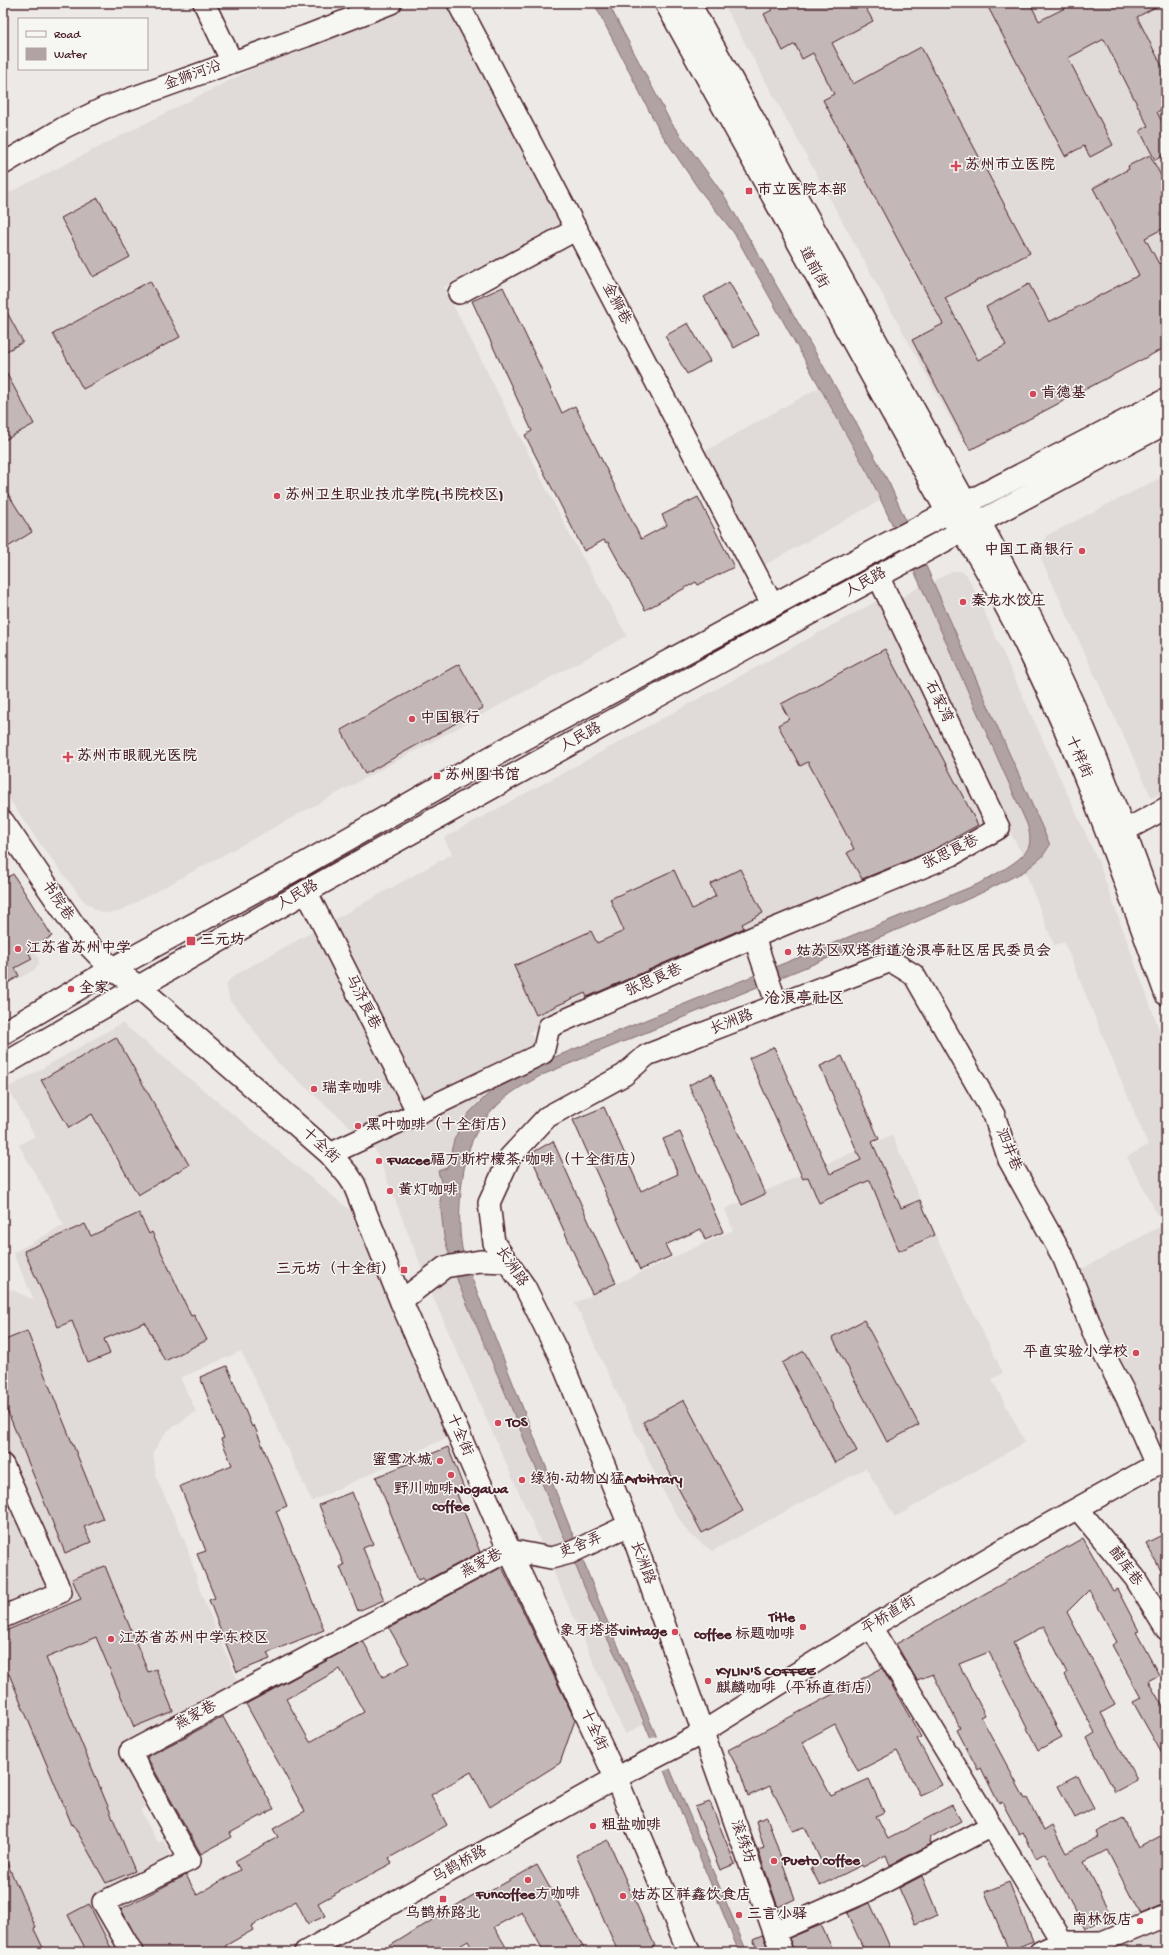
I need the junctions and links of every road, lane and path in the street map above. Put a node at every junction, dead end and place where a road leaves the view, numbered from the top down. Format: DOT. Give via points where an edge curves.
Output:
graph roads {
  1 [pos="204,3"];
  2 [pos="391,3"];
  3 [pos="458,3"];
  4 [pos="666,3"];
  5 [pos="689,3"];
  6 [pos="357,9"];
  7 [pos="232,62"];
  8 [pos="3,164"];
  9 [pos="577,230"];
  10 [pos="459,293"];
  11 [pos="1166,400"];
  12 [pos="1166,423"];
  13 [pos="957,508"];
  14 [pos="971,526"];
  15 [pos="881,574"];
  16 [pos="773,606"];
  17 [pos="1166,808"];
  18 [pos="3,822"];
  19 [pos="999,828"];
  20 [pos="1117,834"];
  21 [pos="306,891"];
  22 [pos="754,937"];
  23 [pos="1166,946"];
  24 [pos="112,969"];
  25 [pos="138,986"];
  26 [pos="1166,994"];
  27 [pos="774,997"];
  28 [pos="3,1033"];
  29 [pos="3,1065"];
  30 [pos="418,1114"];
  31 [pos="330,1154"];
  32 [pos="507,1262"];
  33 [pos="401,1301"];
  34 [pos="1161,1462"];
  35 [pos="3,1465"];
  36 [pos="1078,1508"];
  37 [pos="629,1525"];
  38 [pos="509,1550"];
  39 [pos="3,1617"];
  40 [pos="871,1627"];
  41 [pos="1166,1629"];
  42 [pos="698,1735"];
  43 [pos="616,1778"];
  44 [pos="991,1826"];
  45 [pos="1166,1916"];
  46 [pos="774,1932"];
  47 [pos="1062,1942"];
  48 [pos="132,1952"];
  49 [pos="305,1952"];
  50 [pos="689,1952"];
  51 [pos="782,1952"];
  52 [pos="1040,1952"];
  1 -- 7 [label="street"];
  2 -- 6 [label="street, 金狮河沿"];
  3 -- 9 [label="street, 金狮巷"];
  4 -- 13 [label="main road, 道前街"];
  5 -- 13 [label="main road, 道前街"];
  6 -- 7 [label="street, 金狮河沿"];
  7 -- 8 [label="street, 金狮河沿" via="88,115"];
  9 -- 10 [label="street"];
  9 -- 16 [label="street, 金狮巷"];
  11 -- 13 [label="main road, 人民路"];
  12 -- 14 [label="main road, 人民路"];
  13 -- 14 [label="main road, 道前街"];
  13 -- 16 [label="main road, 人民路"];
  14 -- 15 [label="main road, 人民路"];
  14 -- 20 [label="main road, 十梓街" via="1007,608 1051,695 1091,789"];
  15 -- 19 [label="street, 石家湾"];
  15 -- 21 [label="main road, 人民路" via="524,768"];
  16 -- 24 [label="main road, 人民路" via="511,746 290,872"];
  17 -- 20 [label="street"];
  18 -- 24 [label="main road, 书院巷" via="84,940"];
  19 -- 22 [label="street, 张思良巷" via="952,855"];
  20 -- 23 [label="main road, 十梓街"];
  20 -- 26 [label="main road, 十梓街"];
  21 -- 25 [label="main road, 人民路"];
  21 -- 30 [label="street, 马济良巷"];
  22 -- 27 [label="street"];
  22 -- 30 [label="street, 张思良巷" via="549,1027 543,1053"];
  24 -- 25 [label="main road, 书院巷"];
  24 -- 28 [label="main road, 人民路"];
  25 -- 29 [label="main road, 人民路"];
  25 -- 31 [label="main road, 十全街"];
  27 -- 32 [label="street, 长洲路" via="647,1056 624,1075 547,1117 510,1157 489,1203 494,1243"];
  27 -- 34 [label="street, 泗井巷" via="891,961 914,975 994,1115 1009,1160 1064,1259 1096,1338"];
  30 -- 31 [label="street, 张思良巷"];
  31 -- 33 [label="main road, 十全街" via="354,1184"];
  32 -- 33 [label="street" via="480,1261 445,1267"];
  32 -- 37 [label="street, 长洲路" via="525,1286 559,1355"];
  33 -- 38 [label="main road, 十全街"];
  34 -- 36 [label="street, 平桥直街"];
  35 -- 39 [label="street" via="61,1592"];
  36 -- 40 [label="street, 平桥直街"];
  36 -- 41 [label="street, 醋库巷" via="1136,1578"];
  37 -- 38 [label="street, 吏舍弄" via="578,1549 551,1558"];
  37 -- 42 [label="street, 长洲路"];
  38 -- 43 [label="main road, 十全街"];
  38 -- 48 [label="street, 燕家巷" via="130,1752 190,1860 103,1902"];
  40 -- 42 [label="street, 平桥直街"];
  40 -- 44 [label="street"];
  42 -- 43 [label="street, 平桥直街"];
  42 -- 46 [label="street, 滚绣坊"];
  43 -- 49 [label="street, 乌鹊桥路"];
  43 -- 50 [label="main road, 十全街"];
  44 -- 46 [label="street" via="865,1892"];
  44 -- 47 [label="street"];
  45 -- 47 [label="street" via="1102,1942"];
  46 -- 51 [label="street, 滚绣坊"];
  47 -- 52 [label="street"];
}
